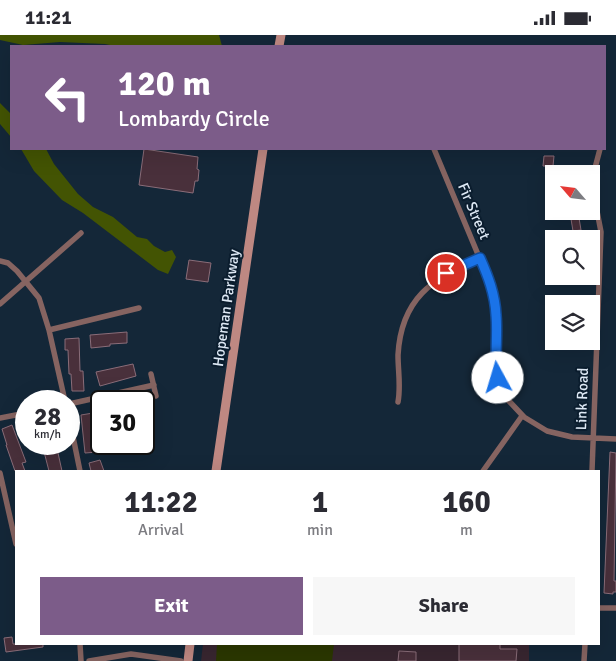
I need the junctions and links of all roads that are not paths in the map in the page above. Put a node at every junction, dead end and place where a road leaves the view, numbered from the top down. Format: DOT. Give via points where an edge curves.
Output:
graph roads {
  1 [pos="263,150"];
  2 [pos="434,150"];
  3 [pos="600,150"];
  4 [pos="81,233"];
  5 [pos="480,258"];
  6 [pos="0,261"];
  7 [pos="27,281"];
  8 [pos="0,304"];
  9 [pos="139,308"];
  10 [pos="49,330"];
  11 [pos="151,374"];
  12 [pos="154,385"];
  13 [pos="63,390"];
  14 [pos="156,396"];
  15 [pos="398,401"];
  16 [pos="80,402"];
  17 [pos="15,415"];
  18 [pos="522,415"];
  19 [pos="0,418"];
  20 [pos="593,438"];
  21 [pos="616,439"];
  22 [pos="77,455"];
  23 [pos="80,470"];
  24 [pos="216,470"];
  25 [pos="484,470"];
  26 [pos="592,470"];
  27 [pos="0,473"];
  28 [pos="15,540"];
  29 [pos="600,608"];
  30 [pos="616,608"];
  31 [pos="80,645"];
  32 [pos="190,645"];
  33 [pos="585,645"];
  34 [pos="81,661"];
  35 [pos="89,661"];
  36 [pos="181,661"];
  37 [pos="188,661"];
  38 [pos="584,661"];
  1 -- 24 [label="main road, Hopeman Parkway"];
  2 -- 5 [label="street, Fir Street"];
  3 -- 20 [label="street, Link Road" via="593,184 601,232"];
  4 -- 7 [label="street"];
  5 -- 15 [label="street" via="436,280 411,308 399,346"];
  5 -- 18 [label="street, Fir Street" via="494,300 498,378 508,400"];
  6 -- 7 [label="street" via="8,263"];
  7 -- 8 [label="street"];
  7 -- 10 [label="street" via="39,298"];
  9 -- 10 [label="street"];
  10 -- 13 [label="street"];
  11 -- 12 [label="street"];
  12 -- 14 [label="street"];
  12 -- 16 [label="street"];
  17 -- 19 [label="street"];
  18 -- 20 [label="street, Fir Street" via="547,431"];
  18 -- 25 [label="street"];
  20 -- 21 [label="street, Fir Street"];
  20 -- 26 [label="street, Link Road"];
  22 -- 23 [label="street"];
  27 -- 28 [label="street"];
  29 -- 30 [label="street"];
  31 -- 34 [label="street"];
  32 -- 37 [label="main road"];
  33 -- 38 [label="street"];
  35 -- 36 [label="street" via="131,654"];
}
